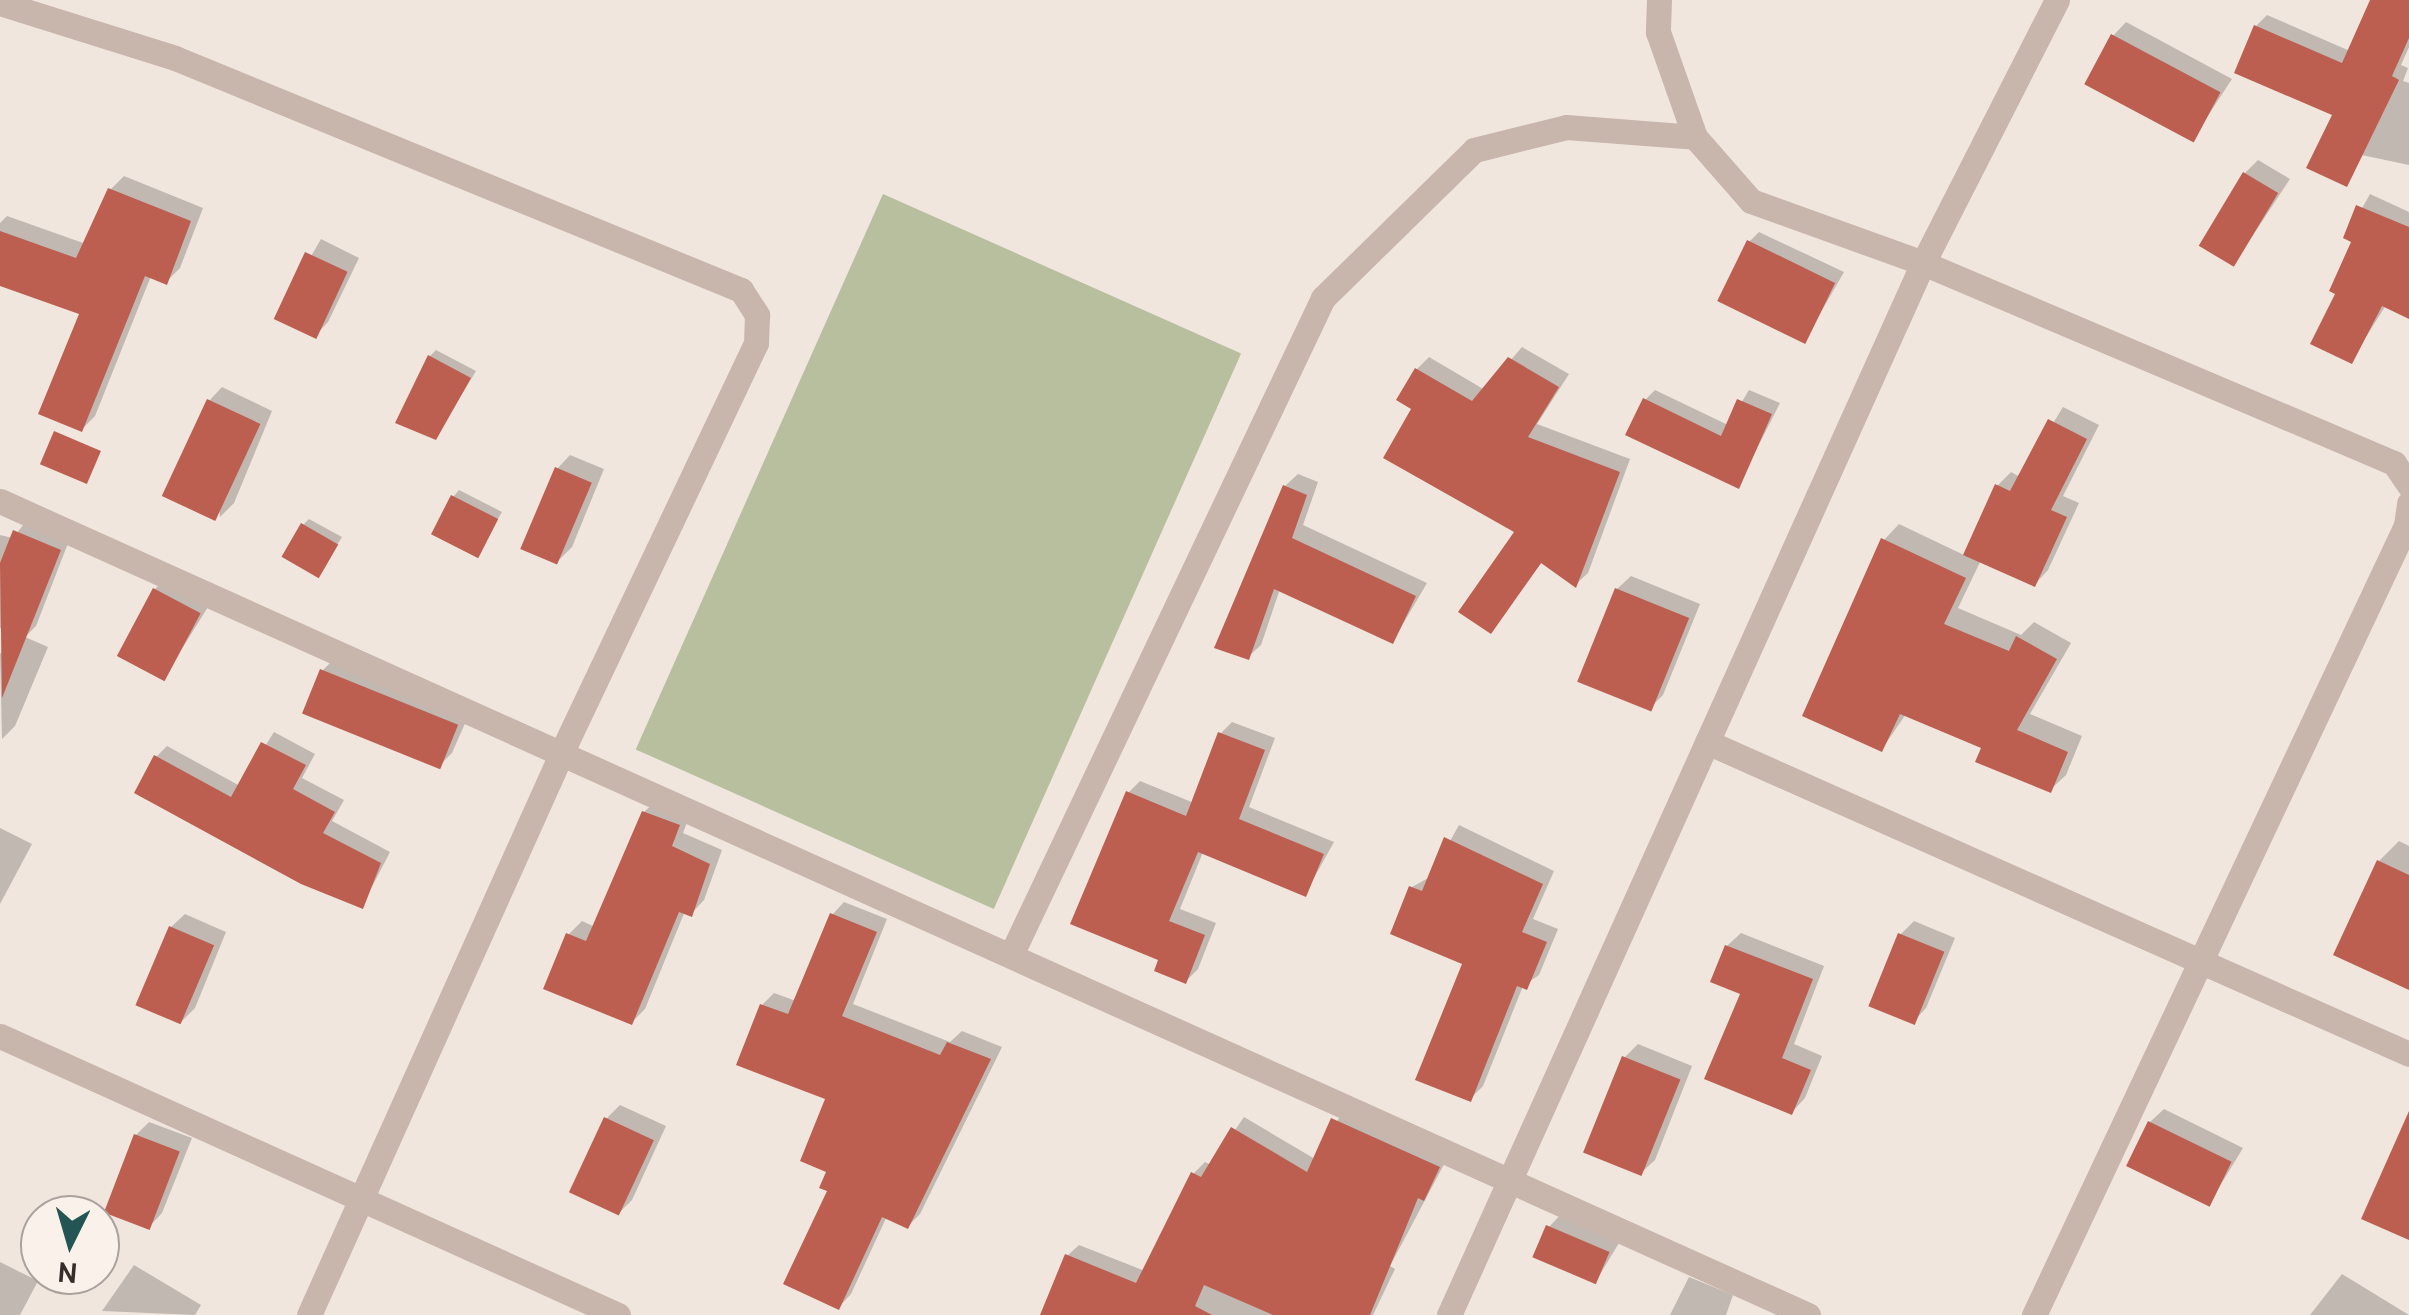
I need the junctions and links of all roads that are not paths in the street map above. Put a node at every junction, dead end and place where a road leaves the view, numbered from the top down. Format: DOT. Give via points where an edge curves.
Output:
graph roads {
  1 [pos="1659,0"];
  2 [pos="2057,0"];
  3 [pos="0,4"];
  4 [pos="1695,137"];
  5 [pos="1923,263"];
  6 [pos="2409,486"];
  7 [pos="0,502"];
  8 [pos="2409,503"];
  9 [pos="1707,742"];
  10 [pos="563,750"];
  11 [pos="1012,955"];
  12 [pos="2198,956"];
  13 [pos="0,1036"];
  14 [pos="2409,1054"];
  15 [pos="1506,1179"];
  16 [pos="360,1202"];
  17 [pos="309,1315"];
  18 [pos="618,1315"];
  19 [pos="1449,1315"];
  20 [pos="1808,1315"];
  21 [pos="2034,1315"];
  1 -- 4 [label="street" via="1658,32"];
  2 -- 5 [label="street"];
  3 -- 10 [label="street" via="176,58 741,290 757,315 756,343"];
  4 -- 5 [label="street" via="1750,201"];
  4 -- 11 [label="street" via="1566,127 1474,150 1323,298"];
  5 -- 6 [label="street" via="2394,462"];
  5 -- 9 [label="street"];
  7 -- 10 [label="street"];
  8 -- 12 [label="street" via="2406,525"];
  9 -- 12 [label="street"];
  9 -- 15 [label="street"];
  10 -- 11 [label="street"];
  10 -- 16 [label="street"];
  11 -- 15 [label="street"];
  12 -- 14 [label="street"];
  12 -- 21 [label="street"];
  13 -- 16 [label="street"];
  15 -- 19 [label="street"];
  15 -- 20 [label="street"];
  16 -- 17 [label="street"];
  16 -- 18 [label="street"];
}
